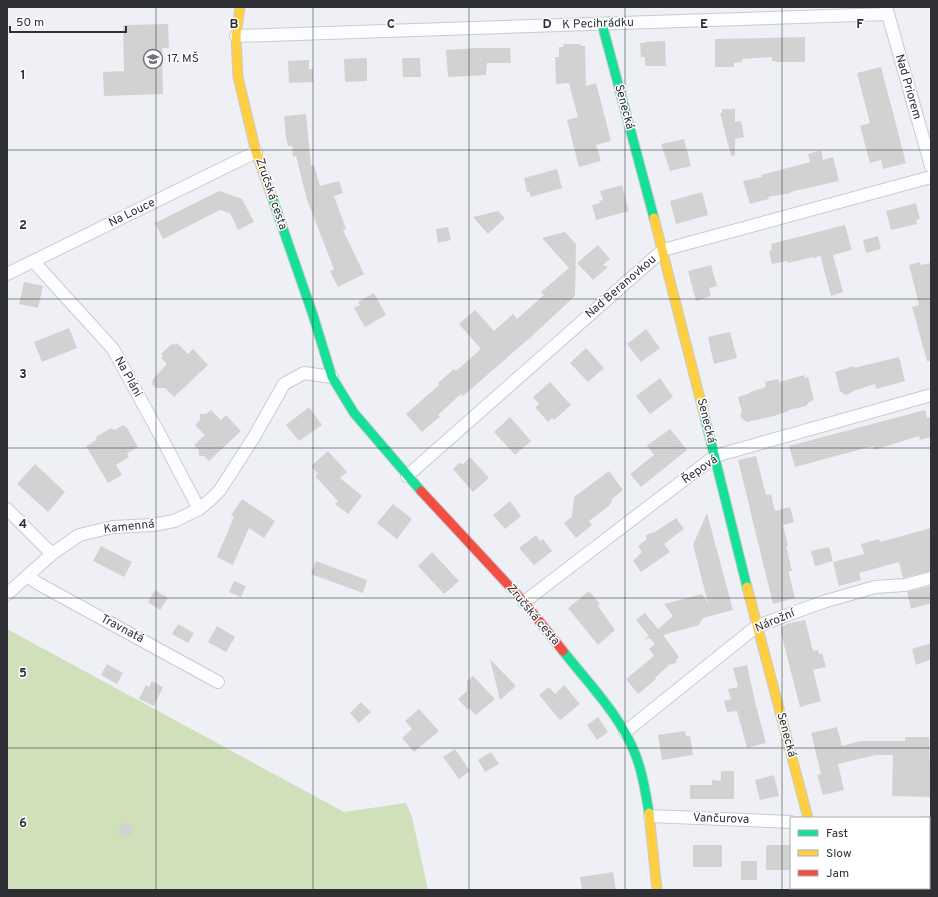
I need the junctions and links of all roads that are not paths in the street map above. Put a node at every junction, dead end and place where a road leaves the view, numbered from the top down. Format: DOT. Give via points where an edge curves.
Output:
graph roads {
  1 [pos="240,7"];
  2 [pos="887,11"];
  3 [pos="602,24"];
  4 [pos="236,36"];
  5 [pos="256,152"];
  6 [pos="931,166"];
  7 [pos="931,177"];
  8 [pos="663,250"];
  9 [pos="34,262"];
  10 [pos="7,274"];
  11 [pos="332,377"];
  12 [pos="931,395"];
  13 [pos="715,456"];
  14 [pos="407,476"];
  15 [pos="7,509"];
  16 [pos="199,509"];
  17 [pos="52,554"];
  18 [pos="27,576"];
  19 [pos="931,578"];
  20 [pos="7,594"];
  21 [pos="524,602"];
  22 [pos="757,626"];
  23 [pos="218,682"];
  24 [pos="625,732"];
  25 [pos="650,816"];
  26 [pos="808,817"];
  27 [pos="790,822"];
  28 [pos="657,890"];
  1 -- 4 [label="street, Zručská cesta"];
  2 -- 3 [label="street, K Pecihrádku"];
  2 -- 6 [label="street, Nad Priorem"];
  3 -- 4 [label="street, K Pecihrádku"];
  3 -- 8 [label="street, Senecká"];
  4 -- 5 [label="street, Zručská cesta" via="238,77"];
  5 -- 9 [label="street, Na Louce"];
  5 -- 11 [label="street, Zručská cesta"];
  7 -- 8 [label="street, Nad Beranovkou"];
  8 -- 13 [label="street, Senecká"];
  8 -- 14 [label="street, Nad Beranovkou"];
  9 -- 10 [label="street, Na Louce"];
  9 -- 16 [label="street, Na Pláni" via="113,349"];
  11 -- 14 [label="street, Zručská cesta" via="354,413"];
  11 -- 16 [label="street" via="304,374 284,384 220,490"];
  12 -- 13 [label="street, Řepová"];
  13 -- 21 [label="street, Řepová"];
  13 -- 22 [label="street, Senecká"];
  14 -- 21 [label="street, Zručská cesta"];
  15 -- 17 [label="street"];
  16 -- 17 [label="street, Kamenná" via="174,521 113,527 79,535"];
  17 -- 18 [label="street, Kamenná"];
  18 -- 20 [label="street, Kamenná"];
  18 -- 23 [label="street, Travnatá"];
  19 -- 22 [label="street, Nárožní" via="904,585 875,587 823,602"];
  21 -- 24 [label="street, Zručská cesta"];
  22 -- 24 [label="street, Nárožní"];
  22 -- 26 [label="street, Senecká"];
  24 -- 25 [label="street, Zručská cesta" via="643,778"];
  25 -- 27 [label="street, Vančurova"];
  25 -- 28 [label="street, Zručská cesta"];
}
